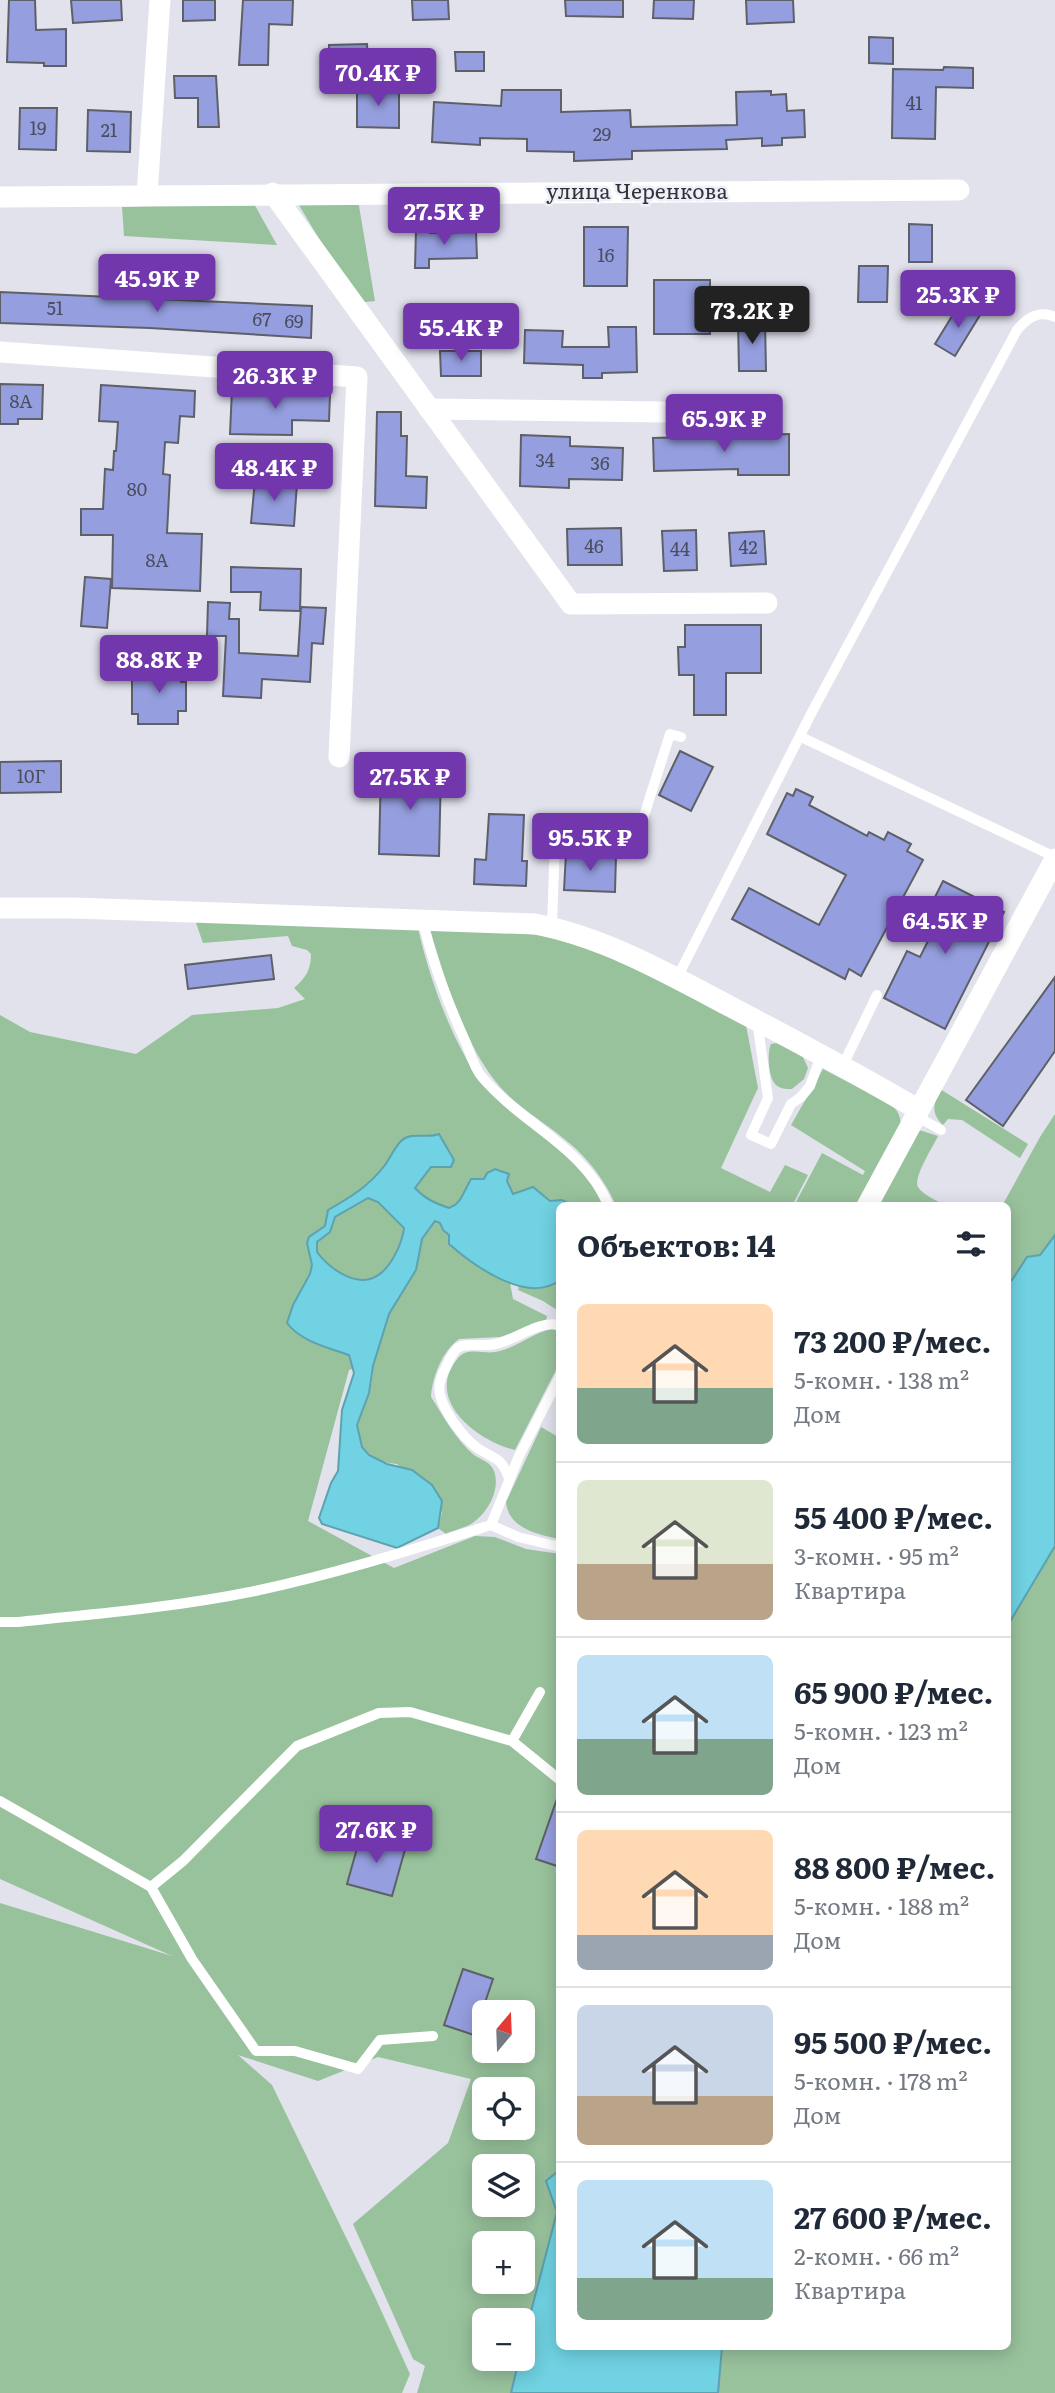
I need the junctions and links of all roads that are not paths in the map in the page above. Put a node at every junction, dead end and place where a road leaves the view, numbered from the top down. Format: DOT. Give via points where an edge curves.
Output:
graph roads {
  1 [pos="160,0"];
  2 [pos="959,190"];
  3 [pos="272,193"];
  4 [pos="147,195"];
  5 [pos="0,197"];
  6 [pos="1055,317"];
  7 [pos="0,352"];
  8 [pos="429,409"];
  9 [pos="744,413"];
  10 [pos="767,603"];
  11 [pos="681,737"];
  12 [pos="802,737"];
  13 [pos="339,757"];
  14 [pos="1055,858"];
  15 [pos="0,908"];
  16 [pos="423,921"];
  17 [pos="552,927"];
  18 [pos="677,978"];
  19 [pos="877,995"];
  20 [pos="757,1020"];
  21 [pos="821,1056"];
  22 [pos="842,1067"];
  23 [pos="918,1113"];
  24 [pos="941,1130"];
  25 [pos="608,1202"];
  26 [pos="869,1202"];
  27 [pos="556,1325"];
  28 [pos="556,1384"];
  29 [pos="509,1479"];
  30 [pos="491,1525"];
  31 [pos="556,1546"];
  32 [pos="0,1622"];
  33 [pos="540,1692"];
  34 [pos="512,1741"];
  35 [pos="556,1777"];
  36 [pos="0,1801"];
  37 [pos="151,1887"];
  38 [pos="433,2036"];
  1 -- 4 [label="street"];
  2 -- 3 [label="street, улица Черенкова"];
  3 -- 4 [label="street, улица Черенкова"];
  3 -- 8 [label="street"];
  4 -- 5 [label="street, улица Черенкова"];
  6 -- 12 [label="lane" via="1042,313 1017,330"];
  7 -- 13 [label="street" via="357,377"];
  8 -- 9 [label="street"];
  8 -- 10 [label="street" via="571,604"];
  11 -- 17 [label="lane" via="670,734 635,844 555,838"];
  12 -- 14 [label="lane"];
  12 -- 18 [label="lane"];
  14 -- 23 [label="street"];
  15 -- 16 [label="street"];
  16 -- 17 [label="street"];
  16 -- 25 [label="lane" via="440,981 480,1075 580,1162"];
  17 -- 18 [label="street"];
  18 -- 20 [label="street"];
  19 -- 22 [label="lane"];
  20 -- 21 [label="street"];
  20 -- 21 [label="lane" via="768,1098 751,1135 771,1144 791,1104 810,1086"];
  21 -- 22 [label="street"];
  22 -- 23 [label="street"];
  23 -- 24 [label="lane"];
  23 -- 26 [label="street"];
  27 -- 29 [label="lane" via="490,1345 457,1346 441,1378 440,1398 456,1424 475,1446 504,1465"];
  28 -- 29 [label="lane"];
  29 -- 30 [label="lane"];
  30 -- 31 [label="lane"];
  30 -- 32 [label="lane" via="255,1591 155,1607"];
  33 -- 34 [label="lane"];
  34 -- 35 [label="lane"];
  34 -- 37 [label="lane" via="410,1712 379,1713 321,1736 297,1746 183,1861"];
  36 -- 37 [label="lane"];
  37 -- 38 [label="lane" via="192,1959 256,2051 295,2051 358,2069 380,2040"];
}
